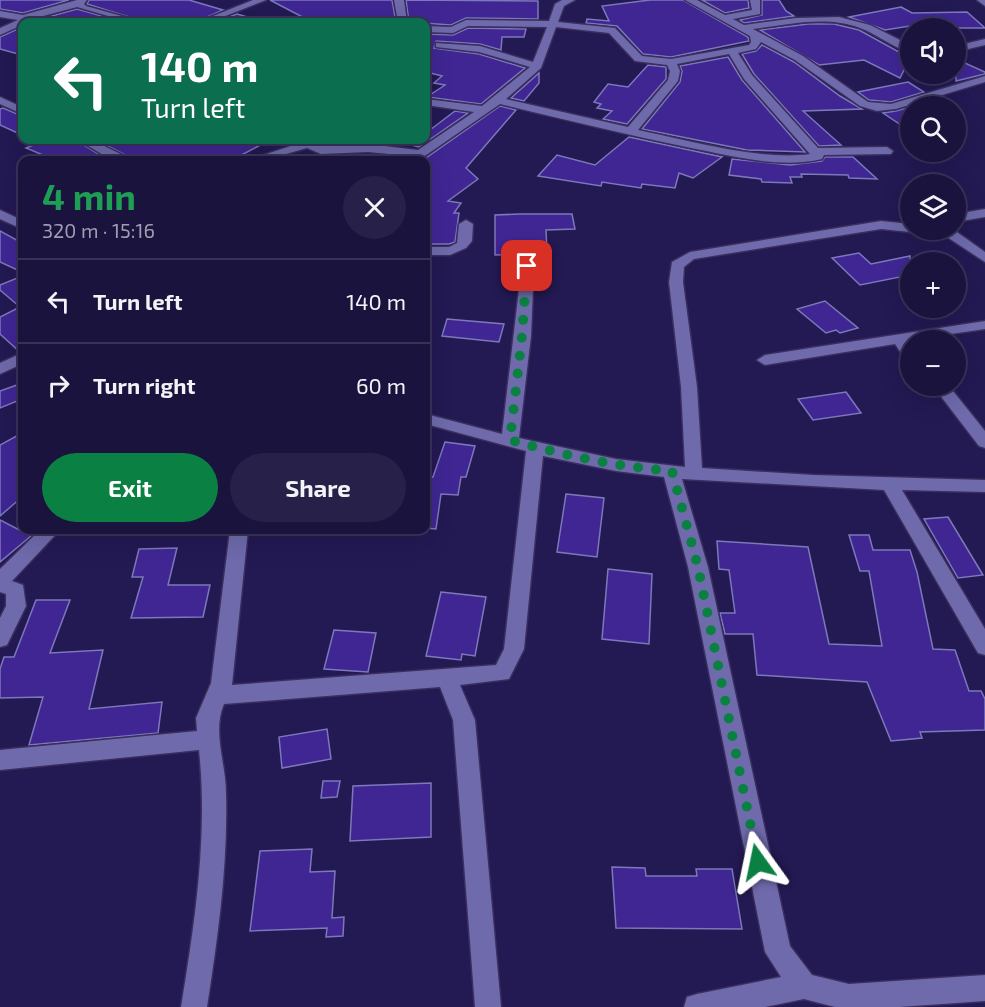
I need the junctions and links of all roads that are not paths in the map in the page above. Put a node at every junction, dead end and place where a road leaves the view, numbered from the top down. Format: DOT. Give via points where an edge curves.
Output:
graph roads {
  1 [pos="261,0"];
  2 [pos="399,0"];
  3 [pos="690,0"];
  4 [pos="755,0"];
  5 [pos="563,1"];
  6 [pos="80,2"];
  7 [pos="0,14"];
  8 [pos="23,18"];
  9 [pos="122,18"];
  10 [pos="214,18"];
  11 [pos="402,18"];
  12 [pos="722,18"];
  13 [pos="18,24"];
  14 [pos="553,24"];
  15 [pos="741,28"];
  16 [pos="430,29"];
  17 [pos="2,32"];
  18 [pos="755,36"];
  19 [pos="16,37"];
  20 [pos="985,42"];
  21 [pos="900,44"];
  22 [pos="440,45"];
  23 [pos="966,47"];
  24 [pos="731,50"];
  25 [pos="671,62"];
  26 [pos="537,66"];
  27 [pos="985,79"];
  28 [pos="0,100"];
  29 [pos="498,100"];
  30 [pos="430,103"];
  31 [pos="18,109"];
  32 [pos="484,110"];
  33 [pos="631,131"];
  34 [pos="92,144"];
  35 [pos="297,144"];
  36 [pos="307,144"];
  37 [pos="887,151"];
  38 [pos="815,152"];
  39 [pos="114,156"];
  40 [pos="265,156"];
  41 [pos="411,156"];
  42 [pos="417,156"];
  43 [pos="985,213"];
  44 [pos="0,214"];
  45 [pos="966,216"];
  46 [pos="18,223"];
  47 [pos="466,224"];
  48 [pos="900,227"];
  49 [pos="961,240"];
  50 [pos="430,251"];
  51 [pos="985,258"];
  52 [pos="527,266"];
  53 [pos="985,325"];
  54 [pos="898,338"];
  55 [pos="900,341"];
  56 [pos="18,360"];
  57 [pos="765,360"];
  58 [pos="0,369"];
  59 [pos="949,396"];
  60 [pos="430,420"];
  61 [pos="510,440"];
  62 [pos="985,442"];
  63 [pos="535,447"];
  64 [pos="683,472"];
  65 [pos="889,484"];
  66 [pos="985,486"];
  67 [pos="47,534"];
  68 [pos="239,534"];
  69 [pos="0,583"];
  70 [pos="0,639"];
  71 [pos="985,647"];
  72 [pos="446,676"];
  73 [pos="218,695"];
  74 [pos="209,739"];
  75 [pos="0,760"];
  76 [pos="804,986"];
  77 [pos="985,988"];
  78 [pos="194,1007"];
  79 [pos="488,1007"];
  80 [pos="696,1007"];
  1 -- 10 [label="street"];
  2 -- 11 [label="street"];
  3 -- 12 [label="street"];
  4 -- 12 [label="street" via="757,12"];
  5 -- 14 [label="street"];
  6 -- 8 [label="street"];
  6 -- 9 [label="street" via="93,11"];
  7 -- 8 [label="street"];
  12 -- 15 [label="street"];
  13 -- 17 [label="street"];
  14 -- 16 [label="street" via="466,23 453,30"];
  14 -- 25 [label="street" via="612,30 639,59"];
  14 -- 26 [label="street"];
  15 -- 18 [label="street"];
  15 -- 21 [label="street" via="843,21"];
  17 -- 19 [label="street"];
  18 -- 24 [label="street" via="752,47"];
  18 -- 27 [label="street" via="799,58 864,104 877,108"];
  20 -- 23 [label="street"];
  22 -- 26 [label="street" via="480,50"];
  24 -- 25 [label="street"];
  24 -- 38 [label="street" via="748,78"];
  25 -- 33 [label="street" via="675,71 673,81"];
  26 -- 29 [label="street"];
  28 -- 31 [label="street"];
  29 -- 32 [label="street"];
  29 -- 33 [label="street"];
  30 -- 32 [label="street"];
  32 -- 42 [label="street"];
  33 -- 38 [label="street" via="750,156 813,159 818,156"];
  34 -- 39 [label="street"];
  35 -- 40 [label="street"];
  36 -- 41 [label="street" via="321,150 368,148"];
  37 -- 38 [label="street"];
  43 -- 45 [label="street"];
  44 -- 46 [label="street"];
  47 -- 50 [label="street" via="468,236 462,245 445,252"];
  48 -- 64 [label="street" via="881,225 690,256 677,265 689,387"];
  49 -- 51 [label="street"];
  52 -- 61 [label="street"];
  53 -- 54 [label="street"];
  54 -- 55 [label="street"];
  54 -- 57 [label="street"];
  56 -- 58 [label="street"];
  59 -- 62 [label="street"];
  60 -- 61 [label="street"];
  61 -- 63 [label="street"];
  63 -- 64 [label="street" via="632,467"];
  63 -- 72 [label="street" via="514,650 501,673"];
  64 -- 65 [label="street"];
  64 -- 76 [label="street" via="698,567 778,952"];
  65 -- 66 [label="street"];
  65 -- 71 [label="street"];
  67 -- 69 [label="street"];
  68 -- 73 [label="street"];
  69 -- 70 [label="street" via="16,590 16,606"];
  72 -- 73 [label="street"];
  72 -- 79 [label="street" via="464,720"];
  73 -- 74 [label="street" via="207,718"];
  74 -- 75 [label="street"];
  74 -- 78 [label="street" via="215,792 209,911"];
  76 -- 77 [label="street" via="849,997"];
  76 -- 80 [label="street"];
}
